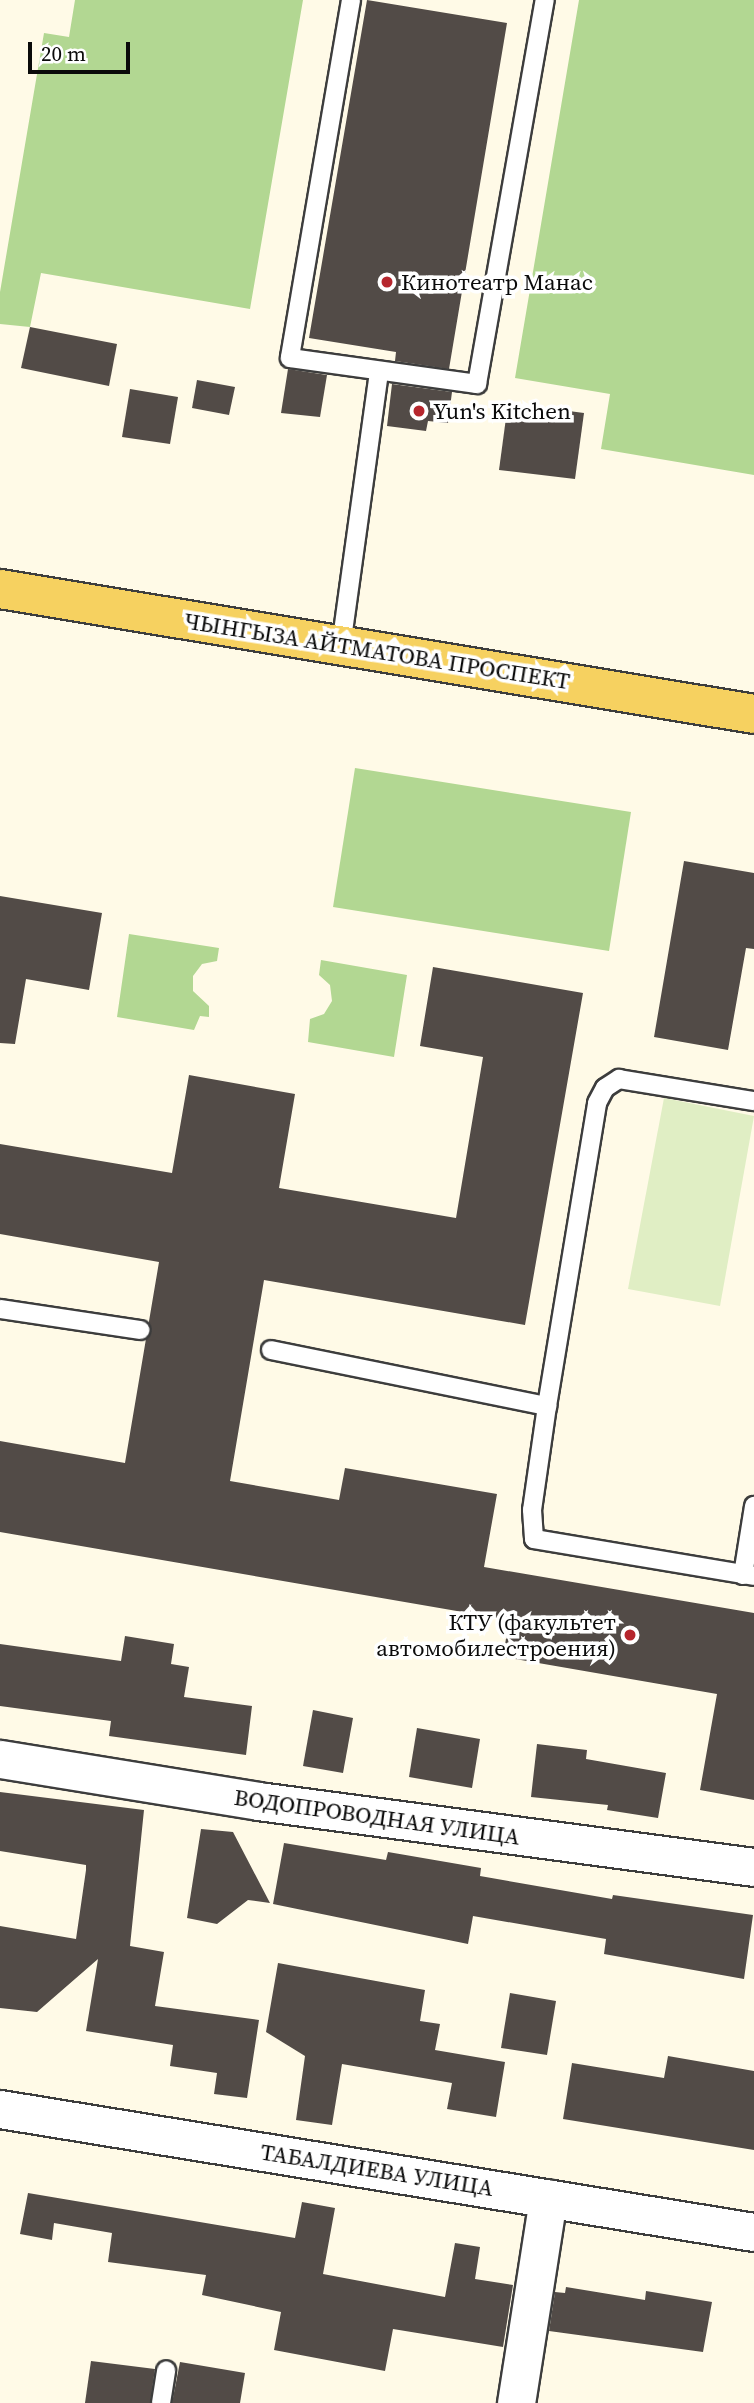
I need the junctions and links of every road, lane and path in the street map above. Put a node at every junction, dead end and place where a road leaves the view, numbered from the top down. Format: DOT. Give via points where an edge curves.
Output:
graph roads {
  1 [pos="351,0"];
  2 [pos="545,0"];
  3 [pos="379,372"];
  4 [pos="0,589"];
  5 [pos="341,646"];
  6 [pos="754,714"];
  7 [pos="754,1101"];
  8 [pos="0,1309"];
  9 [pos="140,1330"];
  10 [pos="271,1350"];
  11 [pos="547,1406"];
  12 [pos="754,1506"];
  13 [pos="749,1576"];
  14 [pos="0,1759"];
  15 [pos="754,1867"];
  16 [pos="0,2109"];
  17 [pos="548,2198"];
  18 [pos="754,2232"];
  19 [pos="166,2370"];
  20 [pos="161,2403"];
  21 [pos="516,2403"];
  1 -- 3 [label="lane" via="290,358"];
  2 -- 3 [label="lane" via="477,384"];
  3 -- 5 [label="lane"];
  4 -- 5 [label="main road, ЧЫНГЫЗА АЙТМАТОВА ПРОСПЕКТ"];
  5 -- 6 [label="main road, ЧЫНГЫЗА АЙТМАТОВА ПРОСПЕКТ"];
  7 -- 11 [label="lane" via="619,1079 606,1088 597,1103"];
  8 -- 9 [label="lane"];
  10 -- 11 [label="lane"];
  11 -- 13 [label="lane" via="532,1510 534,1539"];
  12 -- 13 [label="lane"];
  14 -- 15 [label="street, ВОДОПРОВОДНАЯ УЛИЦА" via="258,1801"];
  16 -- 17 [label="street, ТАБАЛДИЕВА УЛИЦА"];
  17 -- 18 [label="street, ТАБАЛДИЕВА УЛИЦА"];
  17 -- 21 [label="street"];
  19 -- 20 [label="lane"];
}
